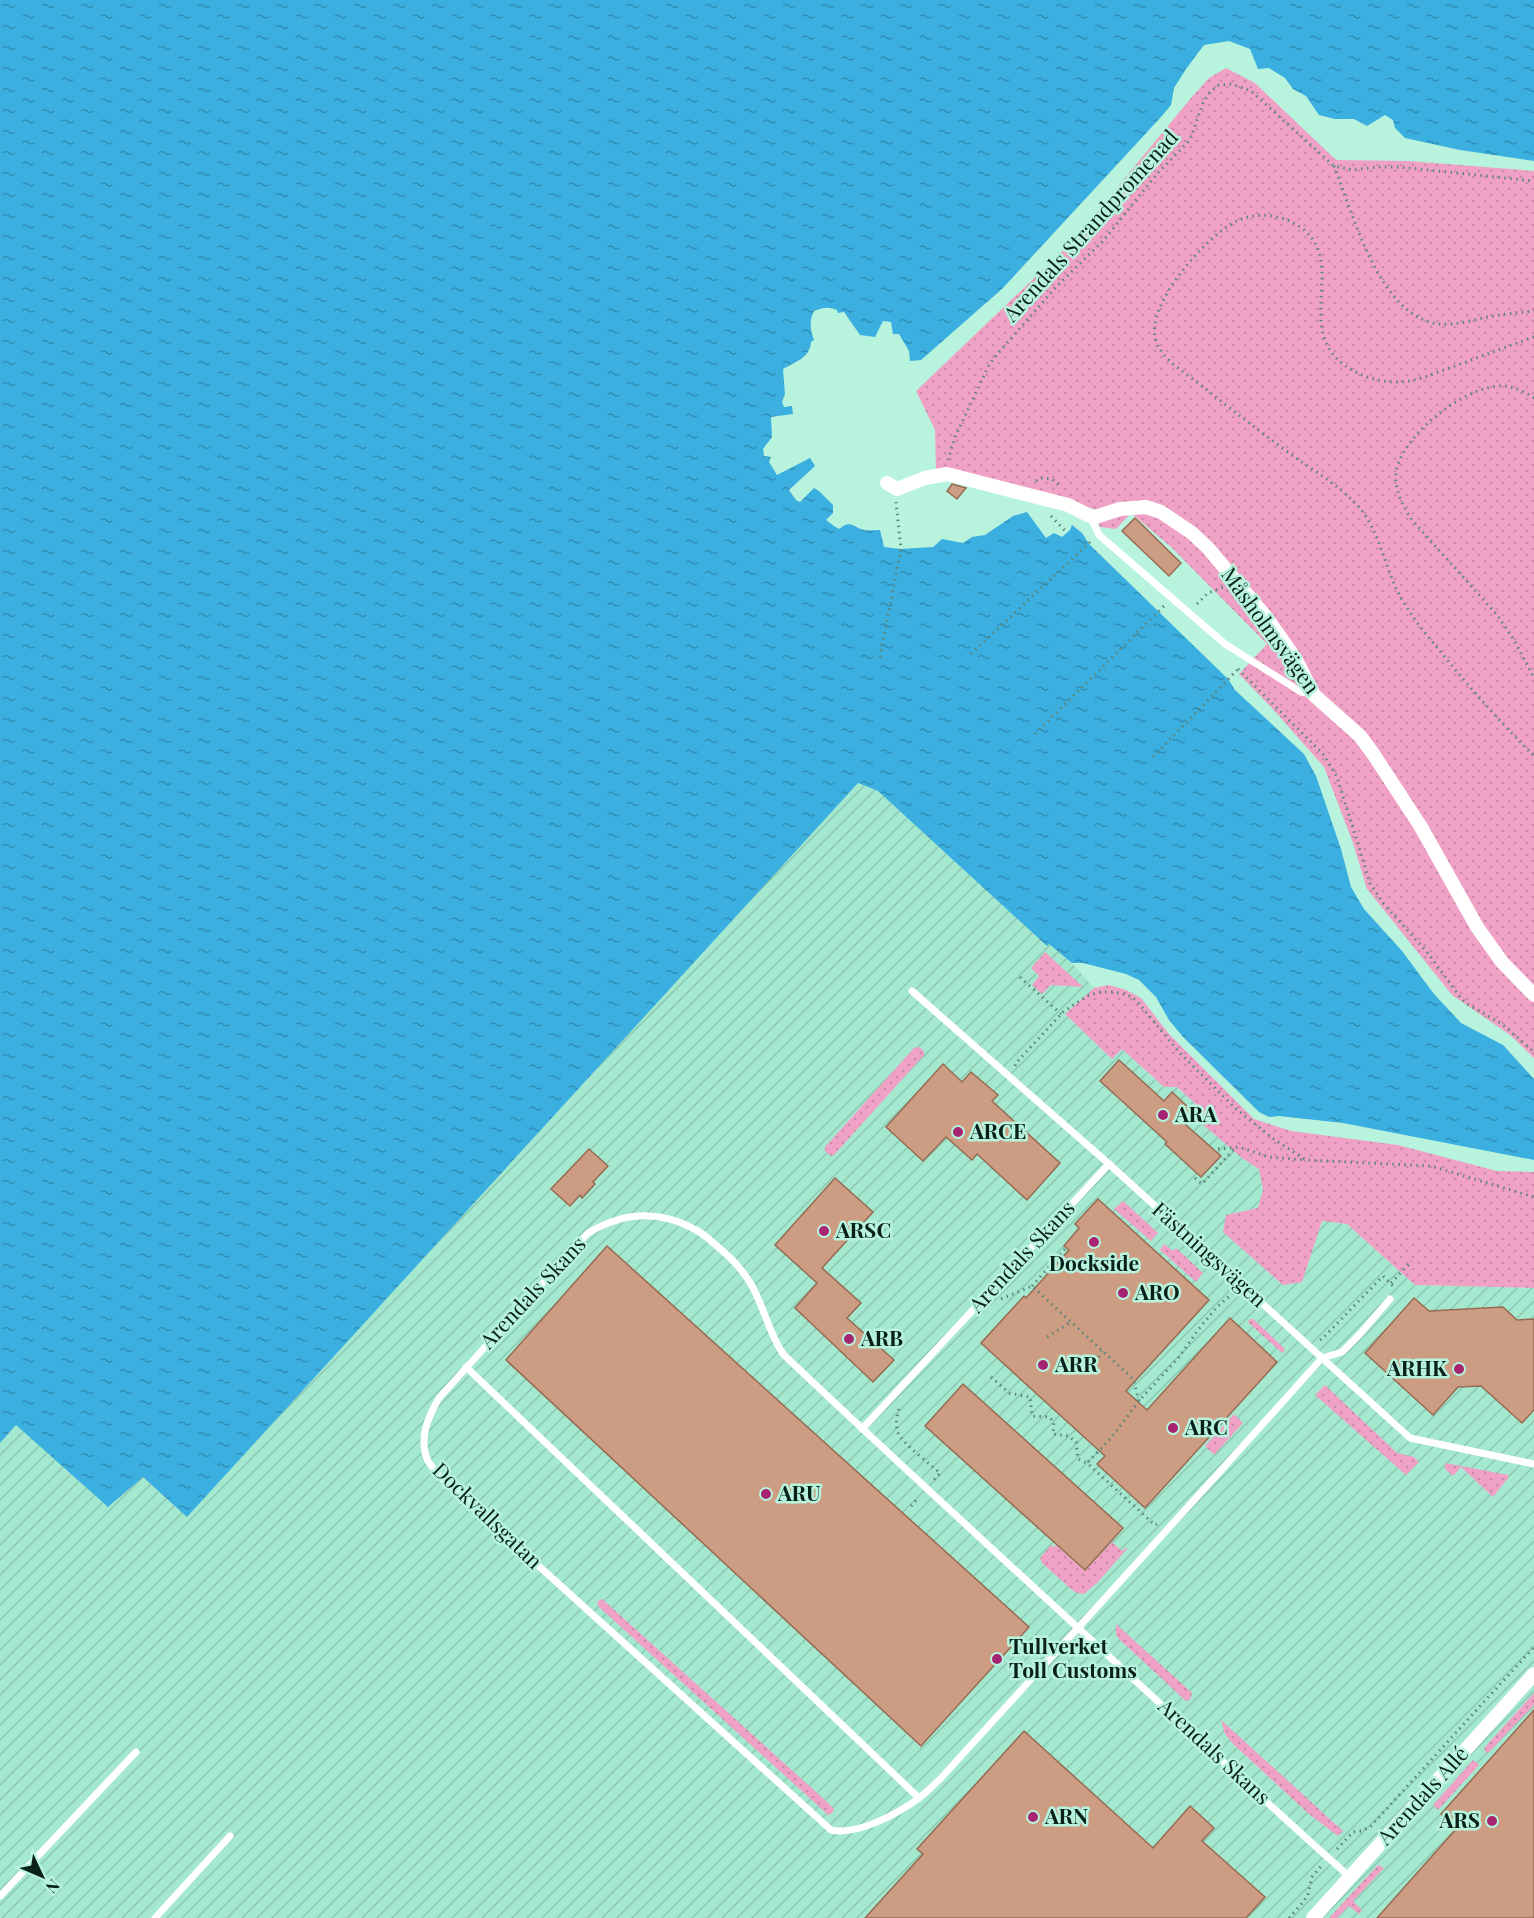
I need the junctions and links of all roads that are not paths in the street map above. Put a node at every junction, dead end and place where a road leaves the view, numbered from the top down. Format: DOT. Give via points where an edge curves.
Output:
graph roads {
  1 [pos="892,486"];
  2 [pos="1090,516"];
  3 [pos="1314,694"];
  4 [pos="912,990"];
  5 [pos="1534,995"];
  6 [pos="1109,1164"];
  7 [pos="1390,1299"];
  8 [pos="1322,1358"];
  9 [pos="466,1367"];
  10 [pos="862,1429"];
  11 [pos="1534,1464"];
  12 [pos="1078,1628"];
  13 [pos="1534,1674"];
  14 [pos="136,1752"];
  15 [pos="919,1798"];
  16 [pos="230,1836"];
  17 [pos="1350,1877"];
  18 [pos="0,1896"];
  19 [pos="155,1918"];
  20 [pos="1313,1918"];
  1 -- 2 [label="street" via="947,474 1068,505"];
  2 -- 3 [label="lane" via="1099,535 1225,644 1301,692"];
  2 -- 3 [label="street, Måsholmsvägen" via="1146,507 1161,512 1200,540 1266,617"];
  3 -- 5 [label="street, Måsholmsvägen" via="1360,736 1374,755 1421,827 1477,927 1502,962"];
  4 -- 6 [label="lane, Fästningsvägen"];
  6 -- 8 [label="lane, Fästningsvägen"];
  6 -- 10 [label="lane, Arendals Skans"];
  7 -- 8 [label="lane" via="1342,1352"];
  8 -- 11 [label="lane, Fästningsvägen" via="1410,1438"];
  8 -- 12 [label="lane"];
  9 -- 10 [label="lane, Arendals Skans" via="588,1233 622,1218 655,1216 698,1230 723,1251 755,1291 784,1355"];
  9 -- 15 [label="lane"];
  9 -- 15 [label="lane, Dockvallsgatan" via="427,1418 423,1443 428,1461 439,1476 831,1830 843,1832 870,1824"];
  10 -- 12 [label="lane, Arendals Skans"];
  12 -- 15 [label="lane, Dockvallsgatan"];
  12 -- 17 [label="lane, Arendals Skans"];
  13 -- 17 [label="street, Arendals Allé"];
  14 -- 18 [label="lane"];
  16 -- 19 [label="lane"];
  17 -- 20 [label="street, Arendals Allé"];
}
